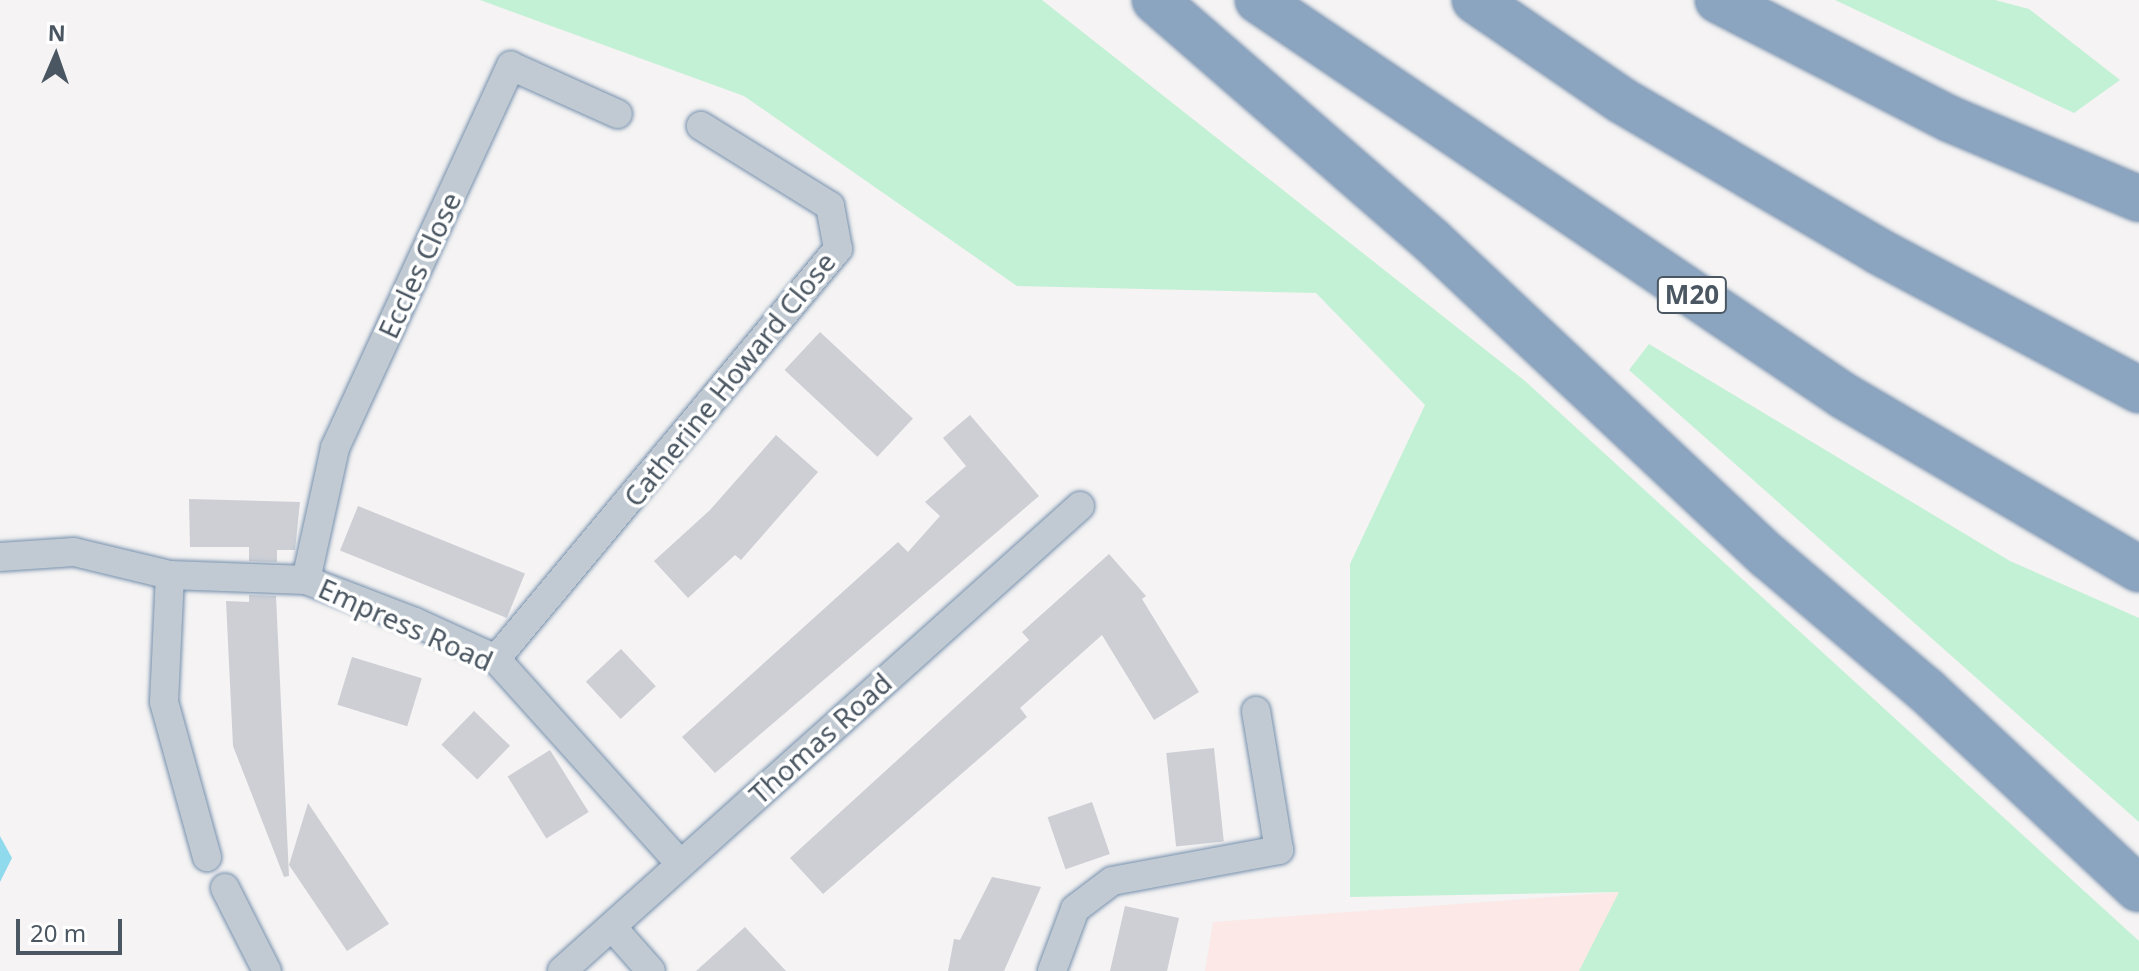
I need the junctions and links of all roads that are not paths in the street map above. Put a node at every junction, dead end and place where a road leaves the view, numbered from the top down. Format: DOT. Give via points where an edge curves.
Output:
graph roads {
  1 [pos="1155,0"];
  2 [pos="1258,0"];
  3 [pos="1475,0"];
  4 [pos="1718,0"];
  5 [pos="618,114"];
  6 [pos="701,126"];
  7 [pos="2139,199"];
  8 [pos="2139,390"];
  9 [pos="1080,506"];
  10 [pos="0,557"];
  11 [pos="2139,569"];
  12 [pos="170,575"];
  13 [pos="306,580"];
  14 [pos="496,659"];
  15 [pos="1256,711"];
  16 [pos="207,857"];
  17 [pos="680,863"];
  18 [pos="225,888"];
  19 [pos="2139,889"];
  20 [pos="613,928"];
  21 [pos="267,971"];
  22 [pos="562,971"];
  23 [pos="651,971"];
  24 [pos="1052,971"];
  1 -- 19 [label="highway" via="1431,240 1769,557 1926,690"];
  2 -- 11 [label="highway, M20" via="1844,396"];
  3 -- 8 [label="highway" via="1621,100 1783,196"];
  4 -- 7 [label="highway" via="1950,119"];
  5 -- 13 [label="street, Eccles Close" via="511,66 335,448"];
  6 -- 14 [label="street, Catherine Howard Close" via="830,206 838,249"];
  9 -- 17 [label="street, Thomas Road"];
  10 -- 12 [label="street, Empress Road" via="74,552"];
  12 -- 13 [label="street, Empress Road"];
  12 -- 16 [label="street" via="164,702"];
  13 -- 14 [label="street, Empress Road"];
  14 -- 17 [label="street, Empress Road"];
  15 -- 24 [label="street" via="1279,850 1112,881 1075,909"];
  17 -- 20 [label="street, Thomas Road"];
  18 -- 21 [label="street"];
  20 -- 22 [label="street, Thomas Road"];
  20 -- 23 [label="street"];
}
